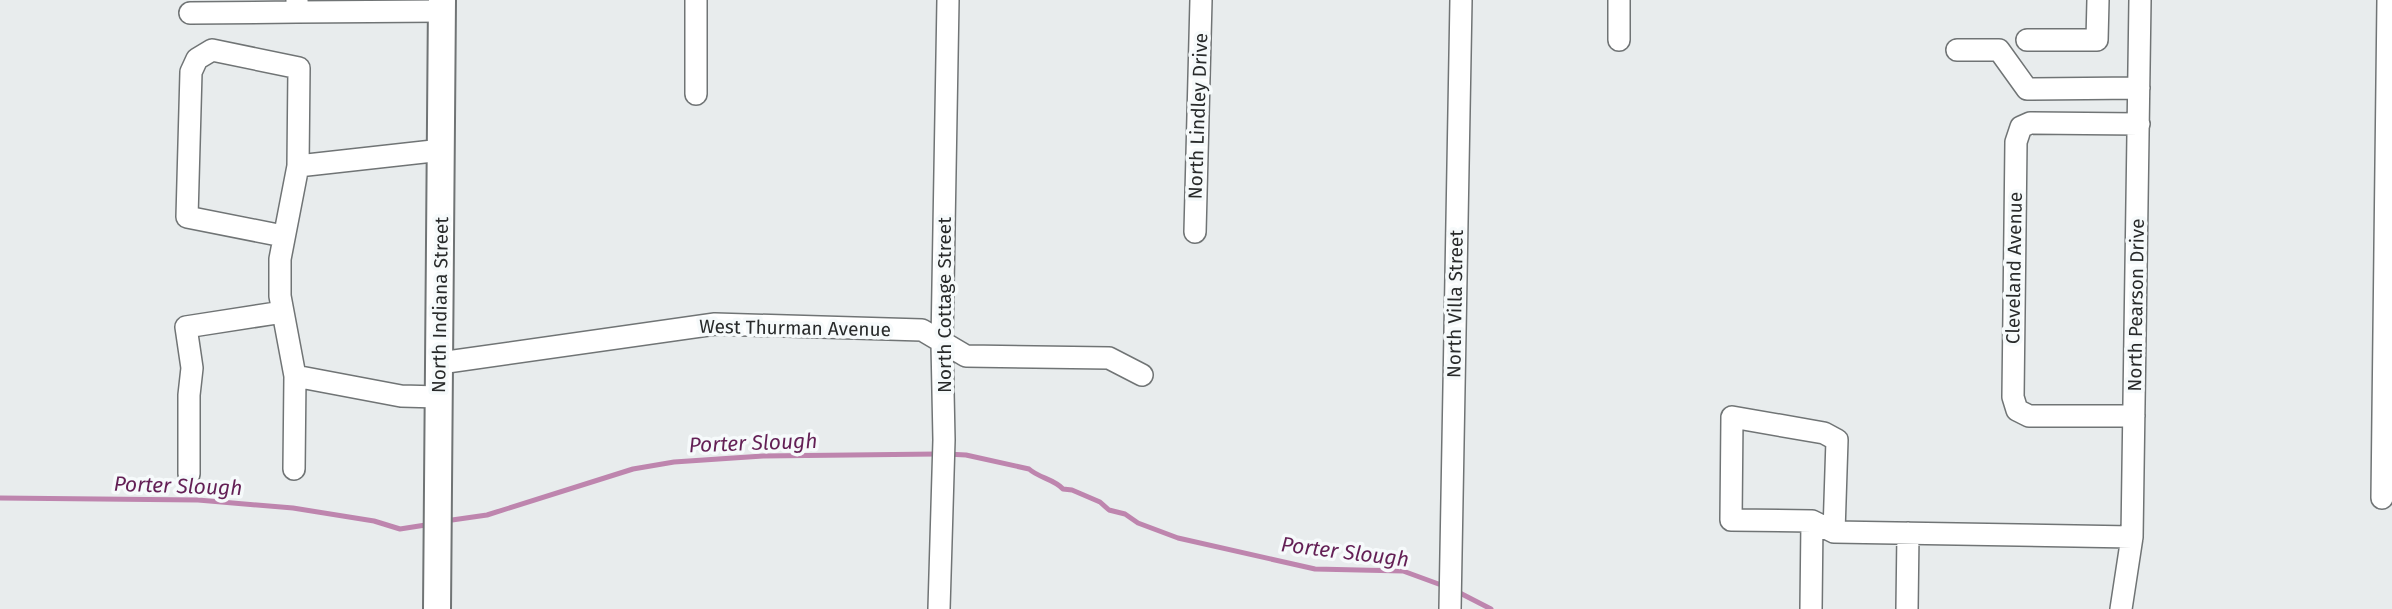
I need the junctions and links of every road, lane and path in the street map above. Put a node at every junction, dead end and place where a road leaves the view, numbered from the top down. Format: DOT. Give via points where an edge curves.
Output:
graph roads {
  1 [pos="696,0"];
  2 [pos="948,0"];
  3 [pos="1201,0"];
  4 [pos="1461,0"];
  5 [pos="1619,0"];
  6 [pos="2098,0"];
  7 [pos="2140,0"];
  8 [pos="2388,0"];
  9 [pos="297,6"];
  10 [pos="442,6"];
  11 [pos="190,13"];
  12 [pos="1619,40"];
  13 [pos="2027,40"];
  14 [pos="1957,50"];
  15 [pos="2139,88"];
  16 [pos="696,94"];
  17 [pos="2139,124"];
  18 [pos="442,150"];
  19 [pos="298,166"];
  20 [pos="1195,232"];
  21 [pos="283,236"];
  22 [pos="283,312"];
  23 [pos="942,343"];
  24 [pos="440,363"];
  25 [pos="1142,375"];
  26 [pos="295,376"];
  27 [pos="439,397"];
  28 [pos="2134,415"];
  29 [pos="293,469"];
  30 [pos="189,474"];
  31 [pos="2382,498"];
  32 [pos="1812,521"];
  33 [pos="1834,532"];
  34 [pos="1908,533"];
  35 [pos="2132,537"];
  36 [pos="1450,607"];
  37 [pos="437,609"];
  38 [pos="939,609"];
  39 [pos="1811,609"];
  40 [pos="1907,609"];
  41 [pos="2121,609"];
  1 -- 16 [label="street"];
  2 -- 23 [label="street, North Cottage Street"];
  3 -- 20 [label="street, North Lindley Drive"];
  4 -- 36 [label="street, North Villa Street"];
  5 -- 12 [label="street"];
  6 -- 13 [label="street" via="2097,40"];
  7 -- 15 [label="street, North Pearson Drive"];
  8 -- 31 [label="street"];
  9 -- 10 [label="street"];
  9 -- 11 [label="street"];
  10 -- 18 [label="main road, North Indiana Street"];
  14 -- 15 [label="street" via="1999,50 2027,89"];
  15 -- 17 [label="street, North Pearson Drive"];
  17 -- 28 [label="street, North Pearson Drive"];
  17 -- 28 [label="street, Cleveland Avenue" via="2030,123 2021,127 2018,135 2016,169 2013,397 2017,410 2029,416"];
  18 -- 19 [label="street"];
  18 -- 24 [label="main road, North Indiana Street"];
  19 -- 21 [label="street"];
  19 -- 21 [label="street" via="299,68 212,50 197,59 191,72 187,217"];
  21 -- 22 [label="street"];
  22 -- 26 [label="street"];
  22 -- 30 [label="street" via="186,327 192,368"];
  23 -- 24 [label="street, West Thurman Avenue" via="922,330 715,324"];
  23 -- 25 [label="street, West Thurman Avenue" via="966,356 1109,358"];
  23 -- 38 [label="street, North Cottage Street"];
  24 -- 27 [label="main road, North Indiana Street"];
  26 -- 27 [label="street" via="401,396"];
  26 -- 29 [label="street"];
  27 -- 37 [label="main road, North Indiana Street"];
  28 -- 35 [label="street, North Pearson Drive"];
  32 -- 33 [label="street"];
  32 -- 33 [label="street" via="1731,520 1732,417 1824,433 1837,440"];
  32 -- 39 [label="street"];
  33 -- 34 [label="street"];
  34 -- 35 [label="street"];
  34 -- 40 [label="street"];
  35 -- 41 [label="street, North Pearson Drive"];
}
